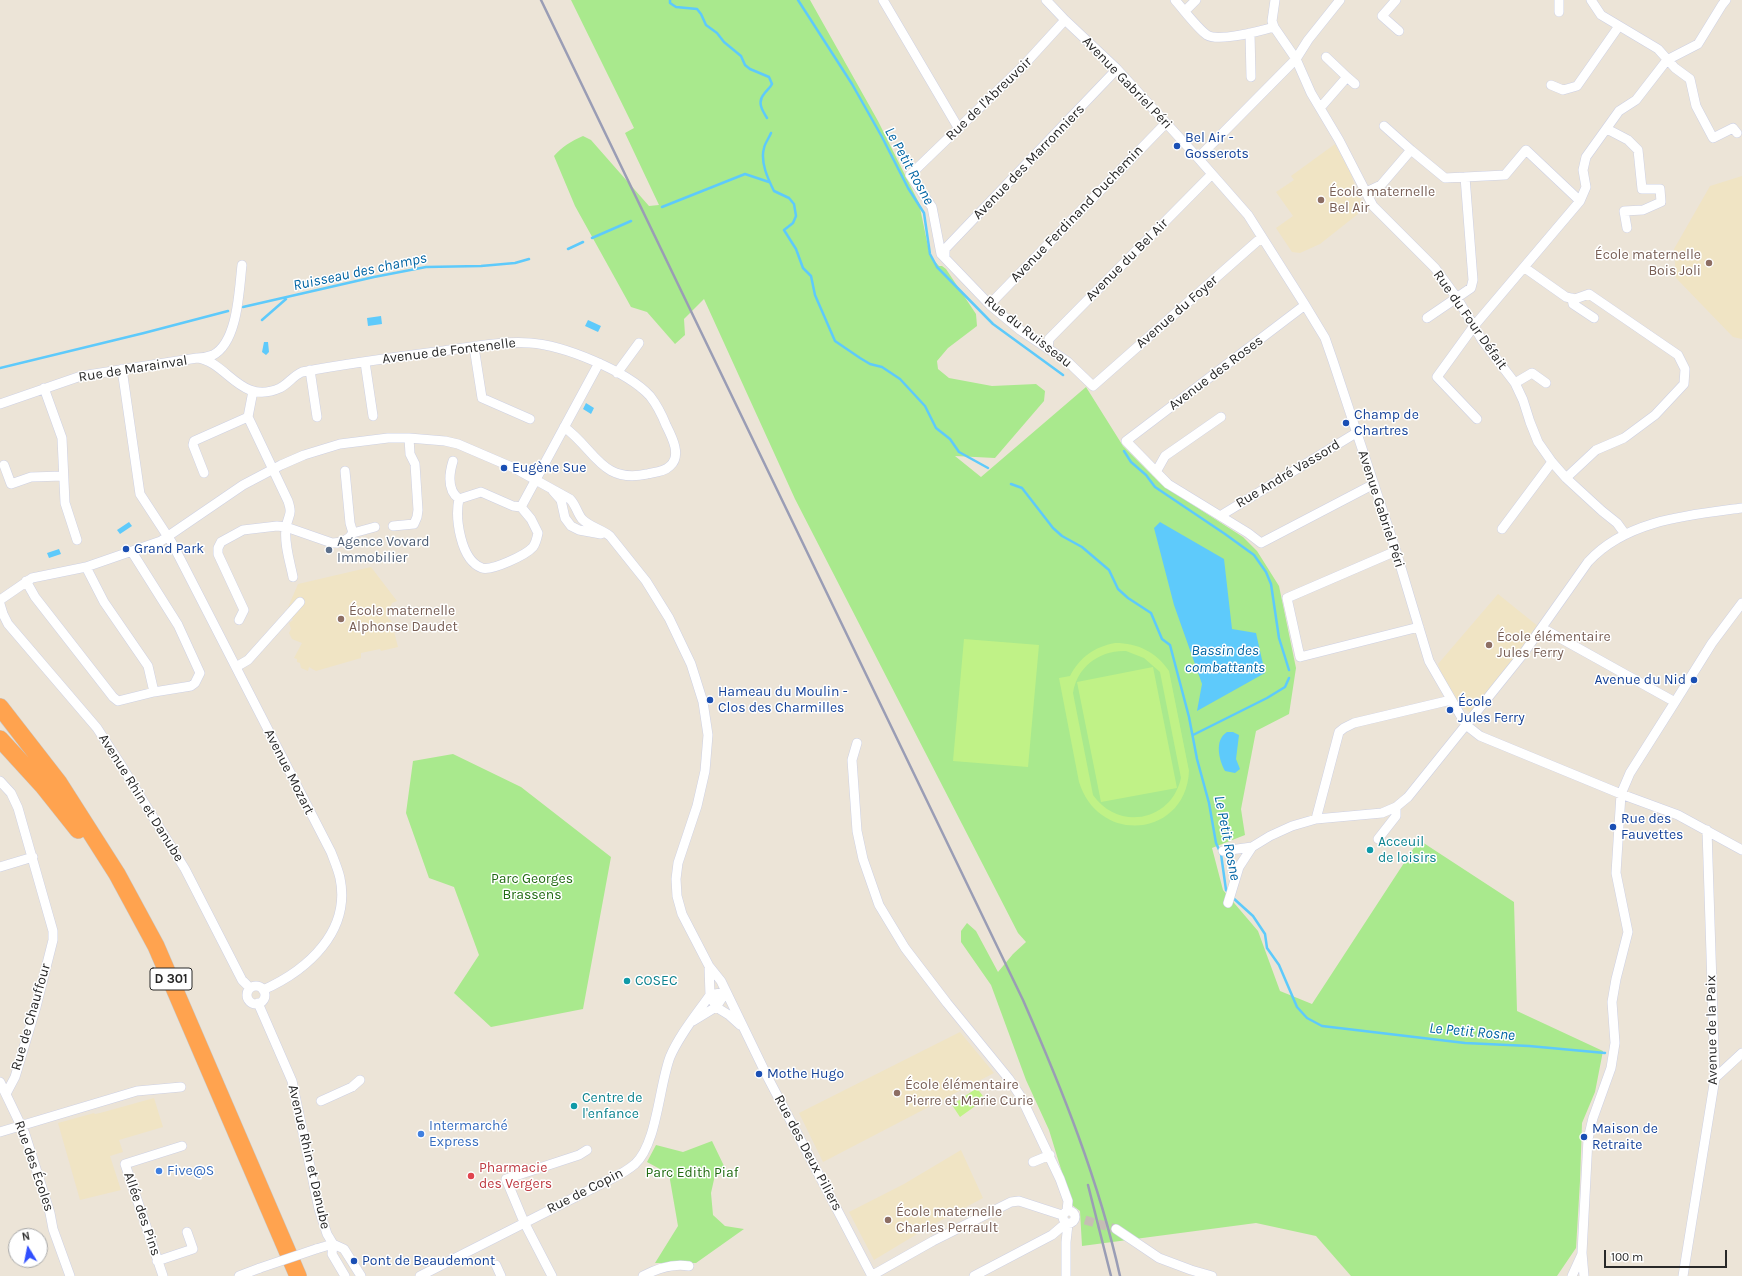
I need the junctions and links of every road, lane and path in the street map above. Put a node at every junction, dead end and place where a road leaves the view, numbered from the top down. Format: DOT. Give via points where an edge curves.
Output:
graph roads {
  1 [pos="1046,0"];
  2 [pos="1175,0"];
  3 [pos="1196,0"];
  4 [pos="1275,0"];
  5 [pos="1340,0"];
  6 [pos="1396,0"];
  7 [pos="1560,0"];
  8 [pos="1591,0"];
  9 [pos="888,1"];
  10 [pos="1723,1"];
  11 [pos="1185,11"];
  12 [pos="1559,12"];
  13 [pos="1065,20"];
  14 [pos="1619,26"];
  15 [pos="1274,27"];
  16 [pos="1398,31"];
  17 [pos="1250,33"];
  18 [pos="1326,57"];
  19 [pos="1296,59"];
  20 [pos="1667,60"];
  21 [pos="1117,69"];
  22 [pos="1251,77"];
  23 [pos="1347,77"];
  24 [pos="1355,84"];
  25 [pos="1551,85"];
  26 [pos="1320,108"];
  27 [pos="1166,123"];
  28 [pos="1384,126"];
  29 [pos="959,129"];
  30 [pos="1607,129"];
  31 [pos="1737,133"];
  32 [pos="1411,150"];
  33 [pos="1198,158"];
  34 [pos="1212,174"];
  35 [pos="910,175"];
  36 [pos="1465,177"];
  37 [pos="1366,192"];
  38 [pos="1580,201"];
  39 [pos="1627,228"];
  40 [pos="1262,237"];
  41 [pos="945,257"];
  42 [pos="242,265"];
  43 [pos="1525,268"];
  44 [pos="1457,298"];
  45 [pos="1572,298"];
  46 [pos="987,302"];
  47 [pos="1305,305"];
  48 [pos="1427,318"];
  49 [pos="1594,318"];
  50 [pos="1474,326"];
  51 [pos="639,343"];
  52 [pos="474,347"];
  53 [pos="1048,350"];
  54 [pos="198,358"];
  55 [pos="365,362"];
  56 [pos="599,363"];
  57 [pos="122,369"];
  58 [pos="310,370"];
  59 [pos="617,373"];
  60 [pos="1515,383"];
  61 [pos="1546,383"];
  62 [pos="1093,386"];
  63 [pos="44,388"];
  64 [pos="253,392"];
  65 [pos="0,404"];
  66 [pos="317,416"];
  67 [pos="373,416"];
  68 [pos="248,417"];
  69 [pos="1221,417"];
  70 [pos="530,419"];
  71 [pos="1477,419"];
  72 [pos="564,427"];
  73 [pos="1356,433"];
  74 [pos="409,438"];
  75 [pos="453,461"];
  76 [pos="1552,462"];
  77 [pos="4,465"];
  78 [pos="272,470"];
  79 [pos="345,471"];
  80 [pos="1156,472"];
  81 [pos="204,473"];
  82 [pos="63,476"];
  83 [pos="1566,478"];
  84 [pos="535,479"];
  85 [pos="1374,484"];
  86 [pos="550,487"];
  87 [pos="459,499"];
  88 [pos="521,507"];
  89 [pos="1742,508"];
  90 [pos="1220,516"];
  91 [pos="286,526"];
  92 [pos="393,526"];
  93 [pos="375,527"];
  94 [pos="1502,529"];
  95 [pos="353,533"];
  96 [pos="1625,534"];
  97 [pos="610,536"];
  98 [pos="167,537"];
  99 [pos="77,540"];
  100 [pos="1396,551"];
  101 [pos="132,552"];
  102 [pos="86,568"];
  103 [pos="293,577"];
  104 [pos="26,581"];
  105 [pos="0,600"];
  106 [pos="300,602"];
  107 [pos="1742,603"];
  108 [pos="0,604"];
  109 [pos="240,620"];
  110 [pos="4,623"];
  111 [pos="1419,627"];
  112 [pos="1542,628"];
  113 [pos="236,667"];
  114 [pos="154,692"];
  115 [pos="1451,700"];
  116 [pos="1675,702"];
  117 [pos="0,707"];
  118 [pos="0,724"];
  119 [pos="1466,725"];
  120 [pos="0,739"];
  121 [pos="857,743"];
  122 [pos="0,780"];
  123 [pos="1621,794"];
  124 [pos="1396,807"];
  125 [pos="1316,819"];
  126 [pos="1707,830"];
  127 [pos="79,831"];
  128 [pos="1378,839"];
  129 [pos="1252,847"];
  130 [pos="1742,850"];
  131 [pos="1223,851"];
  132 [pos="33,857"];
  133 [pos="0,867"];
  134 [pos="1228,903"];
  135 [pos="709,966"];
  136 [pos="250,988"];
  137 [pos="263,990"];
  138 [pos="726,992"];
  139 [pos="710,995"];
  140 [pos="258,1003"];
  141 [pos="716,1007"];
  142 [pos="690,1023"];
  143 [pos="744,1029"];
  144 [pos="1742,1053"];
  145 [pos="1715,1078"];
  146 [pos="360,1080"];
  147 [pos="0,1082"];
  148 [pos="181,1087"];
  149 [pos="6,1094"];
  150 [pos="321,1102"];
  151 [pos="20,1126"];
  152 [pos="0,1132"];
  153 [pos="182,1146"];
  154 [pos="587,1150"];
  155 [pos="1050,1155"];
  156 [pos="1033,1162"];
  157 [pos="1068,1218"];
  158 [pos="1085,1220"];
  159 [pos="524,1222"];
  160 [pos="1116,1229"];
  161 [pos="187,1232"];
  162 [pos="333,1244"];
  163 [pos="1582,1253"];
  164 [pos="157,1261"];
  165 [pos="496,1265"];
  166 [pos="689,1266"];
  167 [pos="70,1276"];
  168 [pos="163,1276"];
  169 [pos="239,1276"];
  170 [pos="287,1276"];
  171 [pos="298,1276"];
  172 [pos="345,1276"];
  173 [pos="361,1276"];
  174 [pos="420,1276"];
  175 [pos="501,1276"];
  176 [pos="550,1276"];
  177 [pos="643,1276"];
  178 [pos="872,1276"];
  179 [pos="974,1276"];
  180 [pos="1066,1276"];
  181 [pos="1212,1276"];
  182 [pos="1572,1276"];
  183 [pos="1584,1276"];
  184 [pos="1683,1276"];
  1 -- 13 [label="street, Avenue Gabriel Péri"];
  2 -- 11 [label="street"];
  3 -- 11 [label="street"];
  4 -- 15 [label="street" via="1272,21"];
  5 -- 19 [label="street"];
  6 -- 16 [label="street" via="1382,16"];
  7 -- 12 [label="street"];
  8 -- 14 [label="street" via="1601,16"];
  9 -- 29 [label="street"];
  10 -- 20 [label="street" via="1698,44"];
  11 -- 17 [label="street" via="1205,34 1212,37"];
  13 -- 21 [label="street, Avenue Gabriel Péri"];
  13 -- 29 [label="street, Rue de l'Abreuvoir"];
  14 -- 20 [label="street" via="1658,49"];
  14 -- 25 [label="street" via="1577,86 1563,90"];
  15 -- 17 [label="street"];
  15 -- 19 [label="street, Rue du Four Défait"];
  17 -- 22 [label="street"];
  18 -- 23 [label="street"];
  19 -- 26 [label="street, Rue du Four Défait"];
  19 -- 33 [label="street"];
  20 -- 30 [label="street" via="1636,100 1619,111"];
  20 -- 31 [label="street" via="1690,79 1696,106 1713,138 1734,128"];
  21 -- 27 [label="street, Avenue Gabriel Péri"];
  21 -- 41 [label="street, Avenue des Marronniers" via="945,250"];
  23 -- 24 [label="street"];
  23 -- 26 [label="street"];
  26 -- 37 [label="street, Rue du Four Défait"];
  27 -- 33 [label="street, Avenue Gabriel Péri"];
  27 -- 46 [label="street, Avenue Ferdinand Duchemin" via="992,302"];
  28 -- 32 [label="street"];
  29 -- 35 [label="street, Rue de l'Abreuvoir"];
  30 -- 38 [label="street" via="1586,157 1583,170 1586,186"];
  30 -- 39 [label="street" via="1628,140 1638,150 1642,189 1660,189 1661,202 1643,210 1624,211"];
  32 -- 36 [label="street" via="1445,178"];
  32 -- 37 [label="street" via="1381,185"];
  33 -- 34 [label="street, Avenue Gabriel Péri"];
  34 -- 40 [label="street, Avenue Gabriel Péri" via="1248,215"];
  34 -- 53 [label="street, Avenue du Bel Air" via="1049,339"];
  35 -- 41 [label="street, Rue du Ruisseau" via="932,207 941,254"];
  36 -- 38 [label="street" via="1505,175 1526,150"];
  36 -- 44 [label="street" via="1473,280 1471,288"];
  37 -- 44 [label="street, Rue du Four Défait" via="1373,206 1435,268"];
  38 -- 43 [label="street"];
  40 -- 47 [label="street, Avenue Gabriel Péri"];
  40 -- 62 [label="street, Avenue du Foyer"];
  41 -- 46 [label="street, Rue du Ruisseau"];
  42 -- 54 [label="street, Rue de Marainval" via="231,333 214,355"];
  43 -- 45 [label="street" via="1560,293"];
  43 -- 50 [label="street"];
  44 -- 48 [label="street"];
  44 -- 50 [label="street, Rue du Four Défait"];
  45 -- 49 [label="street" via="1573,304"];
  45 -- 83 [label="street" via="1589,294 1674,351 1685,369 1684,384 1655,415 1624,438 1596,450"];
  46 -- 53 [label="street, Rue du Ruisseau"];
  47 -- 73 [label="street, Avenue Gabriel Péri" via="1324,338"];
  47 -- 80 [label="street, Avenue des Roses" via="1126,440"];
  50 -- 60 [label="street, Rue du Four Défait"];
  50 -- 71 [label="street" via="1437,377"];
  51 -- 59 [label="street"];
  52 -- 55 [label="street, Avenue de Fontenelle"];
  52 -- 56 [label="street, Avenue de Fontenelle" via="507,342 531,343 575,353"];
  52 -- 70 [label="street" via="482,398"];
  53 -- 62 [label="street, Rue du Ruisseau" via="1068,362"];
  54 -- 57 [label="street, Rue de Marainval"];
  54 -- 64 [label="street" via="207,361"];
  55 -- 58 [label="street, Avenue de Fontenelle"];
  55 -- 67 [label="street"];
  56 -- 59 [label="street, Avenue de Fontenelle"];
  56 -- 72 [label="street"];
  57 -- 63 [label="street, Rue de Marainval" via="81,376"];
  57 -- 98 [label="street, Avenue Mozart" via="140,494"];
  58 -- 64 [label="street, Avenue de Fontenelle" via="296,374 280,388"];
  58 -- 66 [label="street"];
  59 -- 72 [label="street, Avenue de Fontenelle" via="649,395 660,412 675,449 675,461 671,466 662,471 643,475 617,474 605,467"];
  60 -- 61 [label="street" via="1532,373"];
  60 -- 76 [label="street, Rue du Four Défait" via="1538,442"];
  63 -- 65 [label="street, Rue de Marainval"];
  63 -- 82 [label="street" via="62,438"];
  64 -- 68 [label="street"];
  68 -- 78 [label="street"];
  68 -- 81 [label="street" via="194,441 193,445"];
  69 -- 80 [label="street" via="1165,456"];
  72 -- 84 [label="street"];
  73 -- 85 [label="street, Avenue Gabriel Péri"];
  73 -- 90 [label="street, Rue André Vassord"];
  74 -- 78 [label="street, Rue des Deux Piliers" via="340,444"];
  74 -- 84 [label="street, Rue des Deux Piliers" via="458,444"];
  74 -- 92 [label="street" via="410,454 414,464 417,527"];
  75 -- 87 [label="street" via="450,483 454,495"];
  76 -- 83 [label="street, Rue du Four Défait"];
  76 -- 94 [label="street"];
  77 -- 82 [label="street" via="11,484 31,477"];
  78 -- 91 [label="street" via="291,511"];
  78 -- 98 [label="street, Rue des Deux Piliers" via="231,492"];
  79 -- 95 [label="street"];
  80 -- 90 [label="street" via="1168,484"];
  82 -- 99 [label="street" via="65,503"];
  83 -- 96 [label="street, Rue du Four Défait" via="1617,523"];
  84 -- 86 [label="street, Rue des Deux Piliers"];
  84 -- 88 [label="street"];
  85 -- 90 [label="street" via="1261,543 1248,532"];
  85 -- 100 [label="street, Avenue Gabriel Péri"];
  86 -- 97 [label="street, Rue des Deux Piliers" via="575,504 581,518"];
  86 -- 97 [label="street, Rue des Deux Piliers" via="561,500 565,518 571,526"];
  87 -- 88 [label="street" via="481,492 512,506"];
  87 -- 88 [label="street" via="458,522 465,550 483,568 497,566 517,557 535,544 538,533 536,527"];
  89 -- 96 [label="street" via="1658,523"];
  91 -- 95 [label="street" via="332,543 340,543"];
  91 -- 103 [label="street"];
  91 -- 109 [label="street" via="243,530 221,542 218,548 218,554 244,610"];
  93 -- 95 [label="street"];
  96 -- 112 [label="street" via="1597,552 1588,562"];
  97 -- 135 [label="street, Rue des Deux Piliers" via="646,581 669,618 691,664 703,702 708,735 705,771 697,806 678,863 676,879 682,914"];
  98 -- 101 [label="street, Rue des Deux Piliers"];
  98 -- 113 [label="street, Avenue Mozart"];
  100 -- 111 [label="street, Avenue Gabriel Péri"];
  100 -- 111 [label="street" via="1287,598 1300,657"];
  101 -- 102 [label="street, Rue des Deux Piliers"];
  101 -- 114 [label="street" via="178,625 200,673 191,686"];
  102 -- 104 [label="street, Rue des Deux Piliers" via="44,575"];
  102 -- 114 [label="street" via="104,602 148,666"];
  104 -- 105 [label="street, Rue des Deux Piliers"];
  104 -- 114 [label="street" via="35,597 113,697 118,701"];
  106 -- 113 [label="street" via="248,660"];
  107 -- 116 [label="street"];
  108 -- 110 [label="street, Avenue Rhin et Danube"];
  110 -- 136 [label="street, Avenue Rhin et Danube" via="97,728 181,862 242,980"];
  111 -- 115 [label="street, Avenue Gabriel Péri" via="1429,661"];
  112 -- 116 [label="street"];
  112 -- 119 [label="street"];
  113 -- 137 [label="street, Avenue Mozart" via="331,852 340,878 341,898 336,923 321,950 302,968"];
  115 -- 119 [label="street, Avenue Gabriel Péri"];
  115 -- 125 [label="street" via="1354,723 1339,732"];
  116 -- 123 [label="street" via="1630,773"];
  117 -- 171 [label="highway, D 301" via="59,783 116,874 156,946"];
  118 -- 127 [label="highway, D 301"];
  119 -- 123 [label="street, Avenue Gabriel Péri" via="1480,736"];
  119 -- 124 [label="street" via="1408,797"];
  120 -- 127 [label="highway"];
  121 -- 155 [label="street" via="852,760 857,831 863,860 879,905 905,948 1009,1079 1028,1110"];
  122 -- 132 [label="street, Rue de Chauffour" via="11,793 18,808"];
  123 -- 126 [label="street, Avenue Gabriel Péri" via="1678,815"];
  123 -- 163 [label="street" via="1616,873 1628,932 1612,1002 1615,1043 1609,1076 1588,1139"];
  124 -- 125 [label="street" via="1382,813"];
  124 -- 128 [label="street" via="1396,816"];
  125 -- 129 [label="street" via="1292,826"];
  126 -- 130 [label="street, Avenue Gabriel Péri"];
  126 -- 145 [label="street, Avenue de la Paix"];
  127 -- 170 [label="highway, D 301" via="115,890 148,953"];
  129 -- 131 [label="street"];
  129 -- 134 [label="street" via="1239,867"];
  132 -- 133 [label="street"];
  132 -- 149 [label="street, Rue de Chauffour" via="52,922 53,940 15,1077"];
  135 -- 138 [label="street, Rue des Deux Piliers"];
  135 -- 139 [label="street, Rue des Deux Piliers"];
  136 -- 137 [label="street" via="257,986"];
  136 -- 140 [label="street" via="248,998 253,1003"];
  137 -- 140 [label="street" via="264,998"];
  138 -- 139 [label="street"];
  138 -- 141 [label="street"];
  138 -- 143 [label="street, Rue des Deux Piliers"];
  139 -- 141 [label="street, Rue des Deux Piliers"];
  139 -- 142 [label="street, Rue de Copin"];
  140 -- 162 [label="street, Avenue Rhin et Danube" via="292,1081 319,1209"];
  141 -- 142 [label="street"];
  141 -- 143 [label="street, Rue des Deux Piliers"];
  142 -- 159 [label="street, Rue de Copin" via="671,1057 647,1147 636,1164"];
  143 -- 178 [label="street, Rue des Deux Piliers"];
  144 -- 145 [label="street"];
  145 -- 184 [label="street, Avenue de la Paix"];
  146 -- 150 [label="street" via="352,1087"];
  147 -- 149 [label="street, Rue des Écoles"];
  148 -- 151 [label="street" via="136,1091"];
  149 -- 151 [label="street, Rue des Écoles"];
  151 -- 152 [label="street"];
  151 -- 167 [label="street, Rue des Écoles" via="25,1134 53,1229"];
  153 -- 164 [label="street, Allée des Pins" via="125,1164"];
  154 -- 159 [label="street" via="579,1155 506,1179"];
  155 -- 156 [label="street"];
  155 -- 157 [label="street" via="1065,1191"];
  157 -- 158 [label="street"];
  157 -- 178 [label="street" via="1019,1201 1011,1202 933,1241"];
  157 -- 179 [label="street" via="1052,1234"];
  157 -- 180 [label="street"];
  159 -- 174 [label="street, Rue de Copin"];
  159 -- 176 [label="street"];
  160 -- 181 [label="street" via="1159,1258"];
  161 -- 164 [label="street" via="193,1249"];
  162 -- 169 [label="street, bridge"];
  162 -- 172 [label="street" via="332,1254"];
  162 -- 173 [label="street" via="344,1249"];
  163 -- 182 [label="street"];
  163 -- 183 [label="street"];
  164 -- 168 [label="street, Allée des Pins"];
  165 -- 175 [label="street"];
  166 -- 177 [label="street" via="678,1264"];
}
